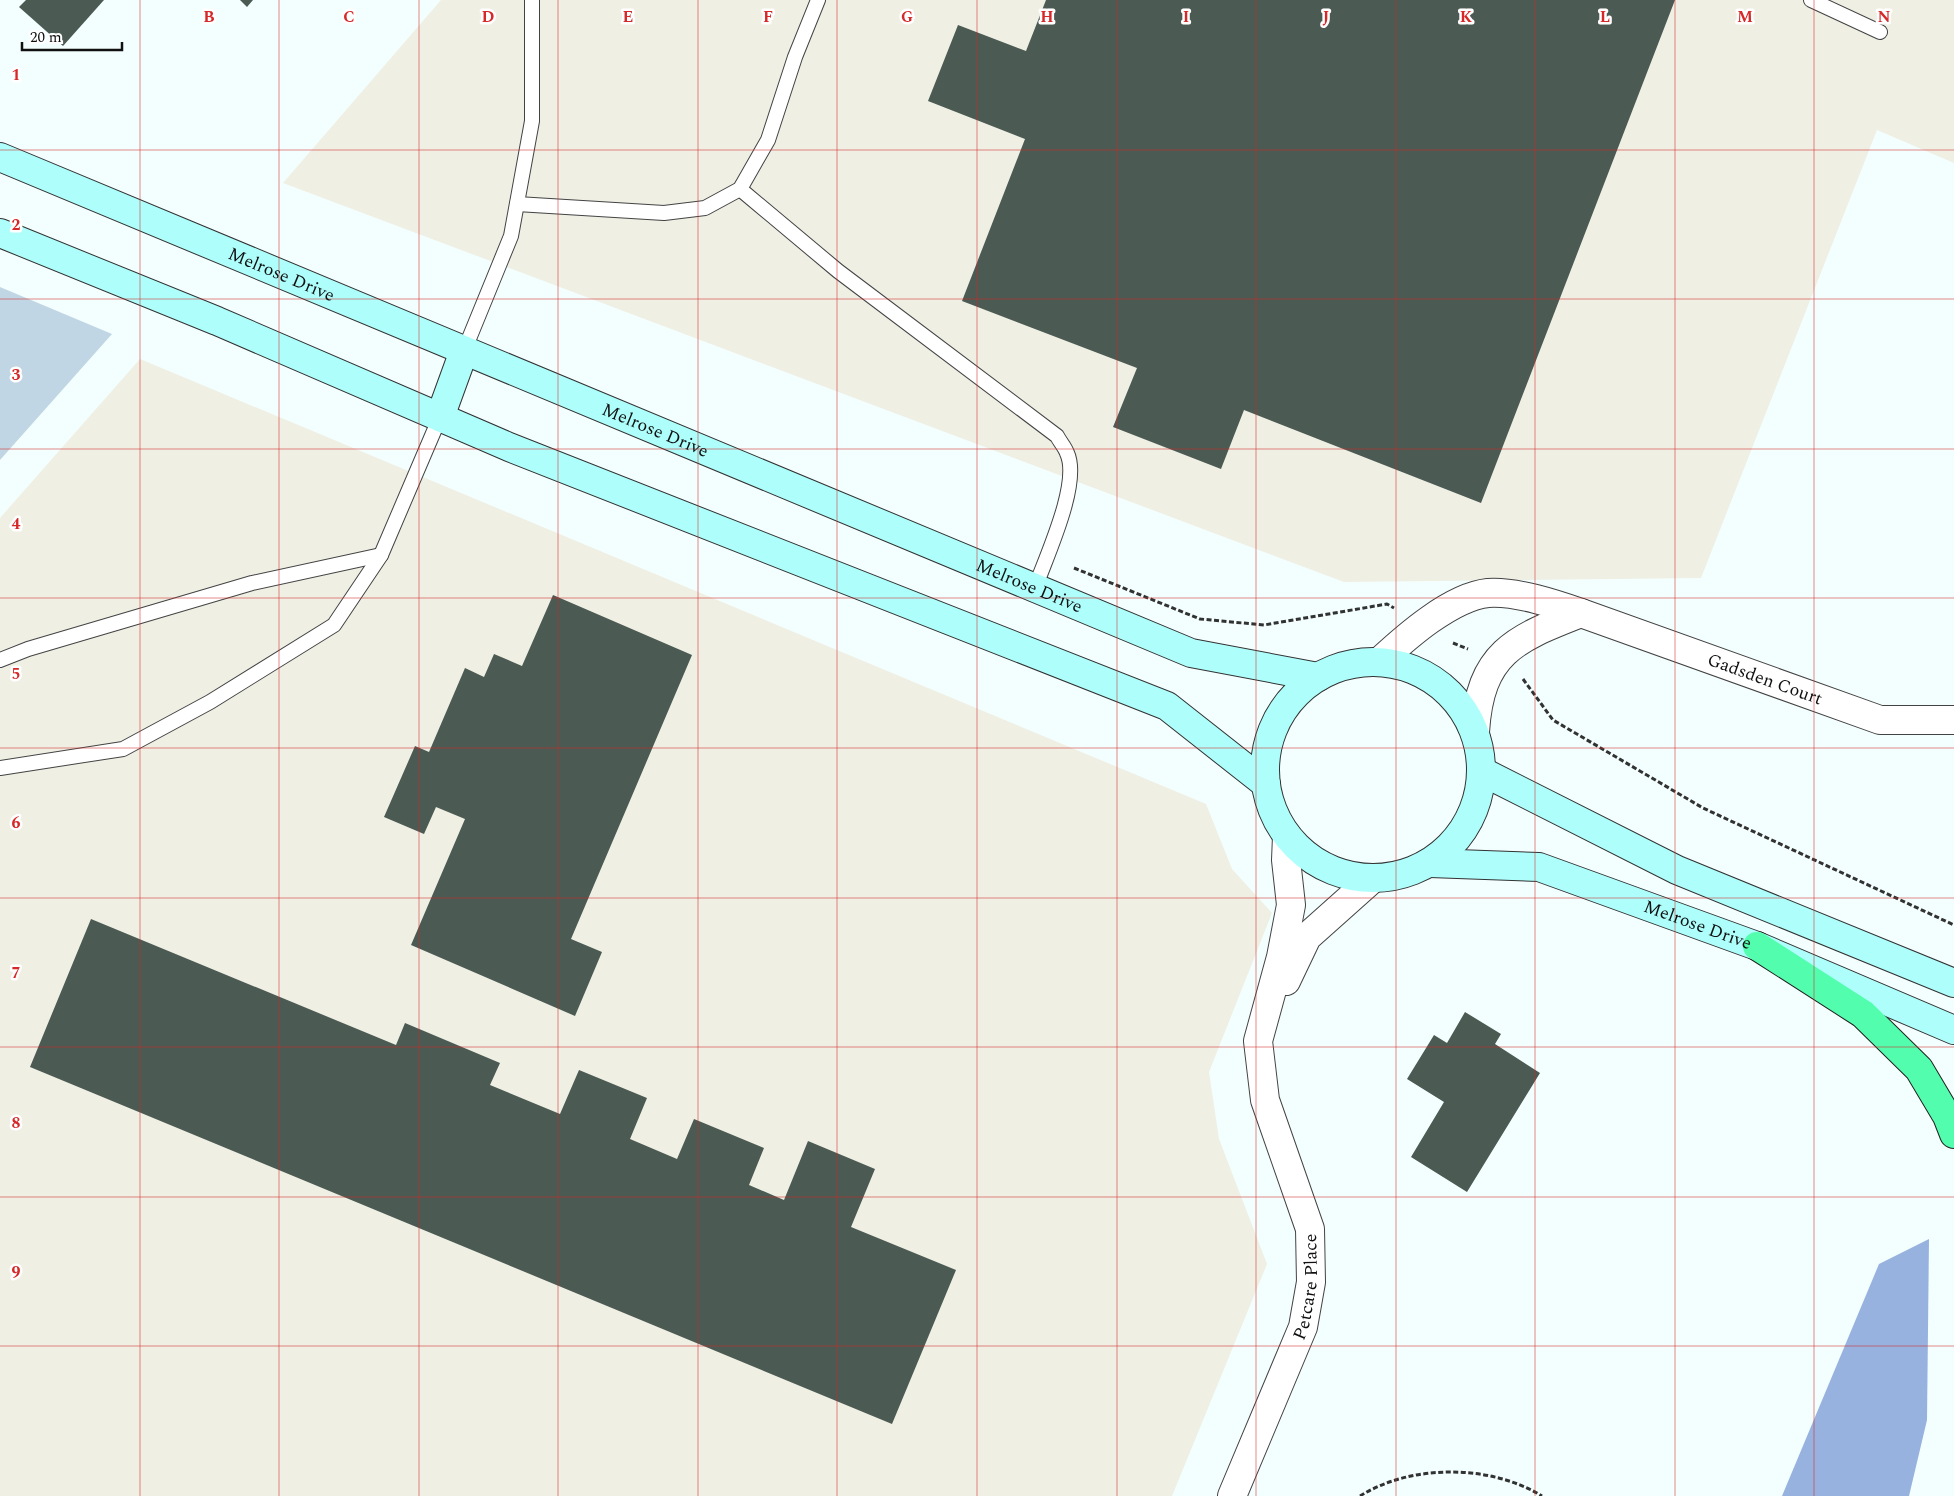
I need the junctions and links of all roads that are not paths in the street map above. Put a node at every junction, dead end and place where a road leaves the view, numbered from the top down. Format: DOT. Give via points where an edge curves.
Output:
graph roads {
  1 [pos="532,0"];
  2 [pos="818,0"];
  3 [pos="1811,0"];
  4 [pos="1880,32"];
  5 [pos="0,157"];
  6 [pos="740,189"];
  7 [pos="517,204"];
  8 [pos="0,233"];
  9 [pos="464,351"];
  10 [pos="440,417"];
  11 [pos="381,555"];
  12 [pos="1035,588"];
  13 [pos="1582,613"];
  14 [pos="0,660"];
  15 [pos="1379,662"];
  16 [pos="1318,677"];
  17 [pos="1954,720"];
  18 [pos="1475,732"];
  19 [pos="0,768"];
  20 [pos="1481,771"];
  21 [pos="1266,784"];
  22 [pos="1287,836"];
  23 [pos="1430,863"];
  24 [pos="1372,879"];
  25 [pos="1757,946"];
  26 [pos="1954,983"];
  27 [pos="1954,1030"];
  28 [pos="1258,1041"];
  29 [pos="1954,1134"];
  30 [pos="1232,1496"];
  1 -- 7 [label="lane" via="532,121"];
  2 -- 6 [label="lane" via="768,140"];
  3 -- 4 [label="lane"];
  5 -- 9 [label="main road, Melrose Drive"];
  6 -- 7 [label="lane" via="705,208 664,213"];
  6 -- 12 [label="lane" via="838,271 1057,436 1068,454 1068,498"];
  7 -- 9 [label="lane" via="511,236"];
  8 -- 10 [label="main road" via="218,321"];
  9 -- 10 [label="main road"];
  9 -- 12 [label="main road, Melrose Drive"];
  10 -- 11 [label="lane"];
  10 -- 21 [label="main road" via="1167,706"];
  11 -- 14 [label="lane" via="252,583"];
  11 -- 19 [label="lane" via="334,625 210,702 123,749"];
  12 -- 16 [label="main road, Melrose Drive" via="1191,652"];
  13 -- 15 [label="street, Gadsden Court" via="1536,599 1489,593 1469,597 1418,629"];
  13 -- 17 [label="street, Gadsden Court" via="1880,720"];
  13 -- 18 [label="street" via="1537,630 1516,642 1496,660 1476,704"];
  15 -- 16 [label="main road" via="1348,665"];
  15 -- 18 [label="main road" via="1410,668 1437,683 1459,704"];
  16 -- 21 [label="main road" via="1294,697 1276,722 1266,752"];
  18 -- 20 [label="main road"];
  20 -- 23 [label="main road" via="1475,807 1457,839"];
  20 -- 26 [label="main road" via="1677,870"];
  21 -- 22 [label="main road" via="1273,811"];
  22 -- 24 [label="main road" via="1304,854 1324,867 1347,876"];
  22 -- 28 [label="street, Petcare Place" via="1291,905"];
  23 -- 24 [label="main road" via="1402,875"];
  23 -- 25 [label="main road, Melrose Drive" via="1539,868"];
  24 -- 28 [label="street" via="1307,937"];
  25 -- 27 [label="main road, Melrose Drive"];
  25 -- 29 [label="highway" via="1863,1014 1919,1069"];
  28 -- 30 [label="street, Petcare Place" via="1265,1100 1310,1230 1311,1282 1303,1327"];
}
